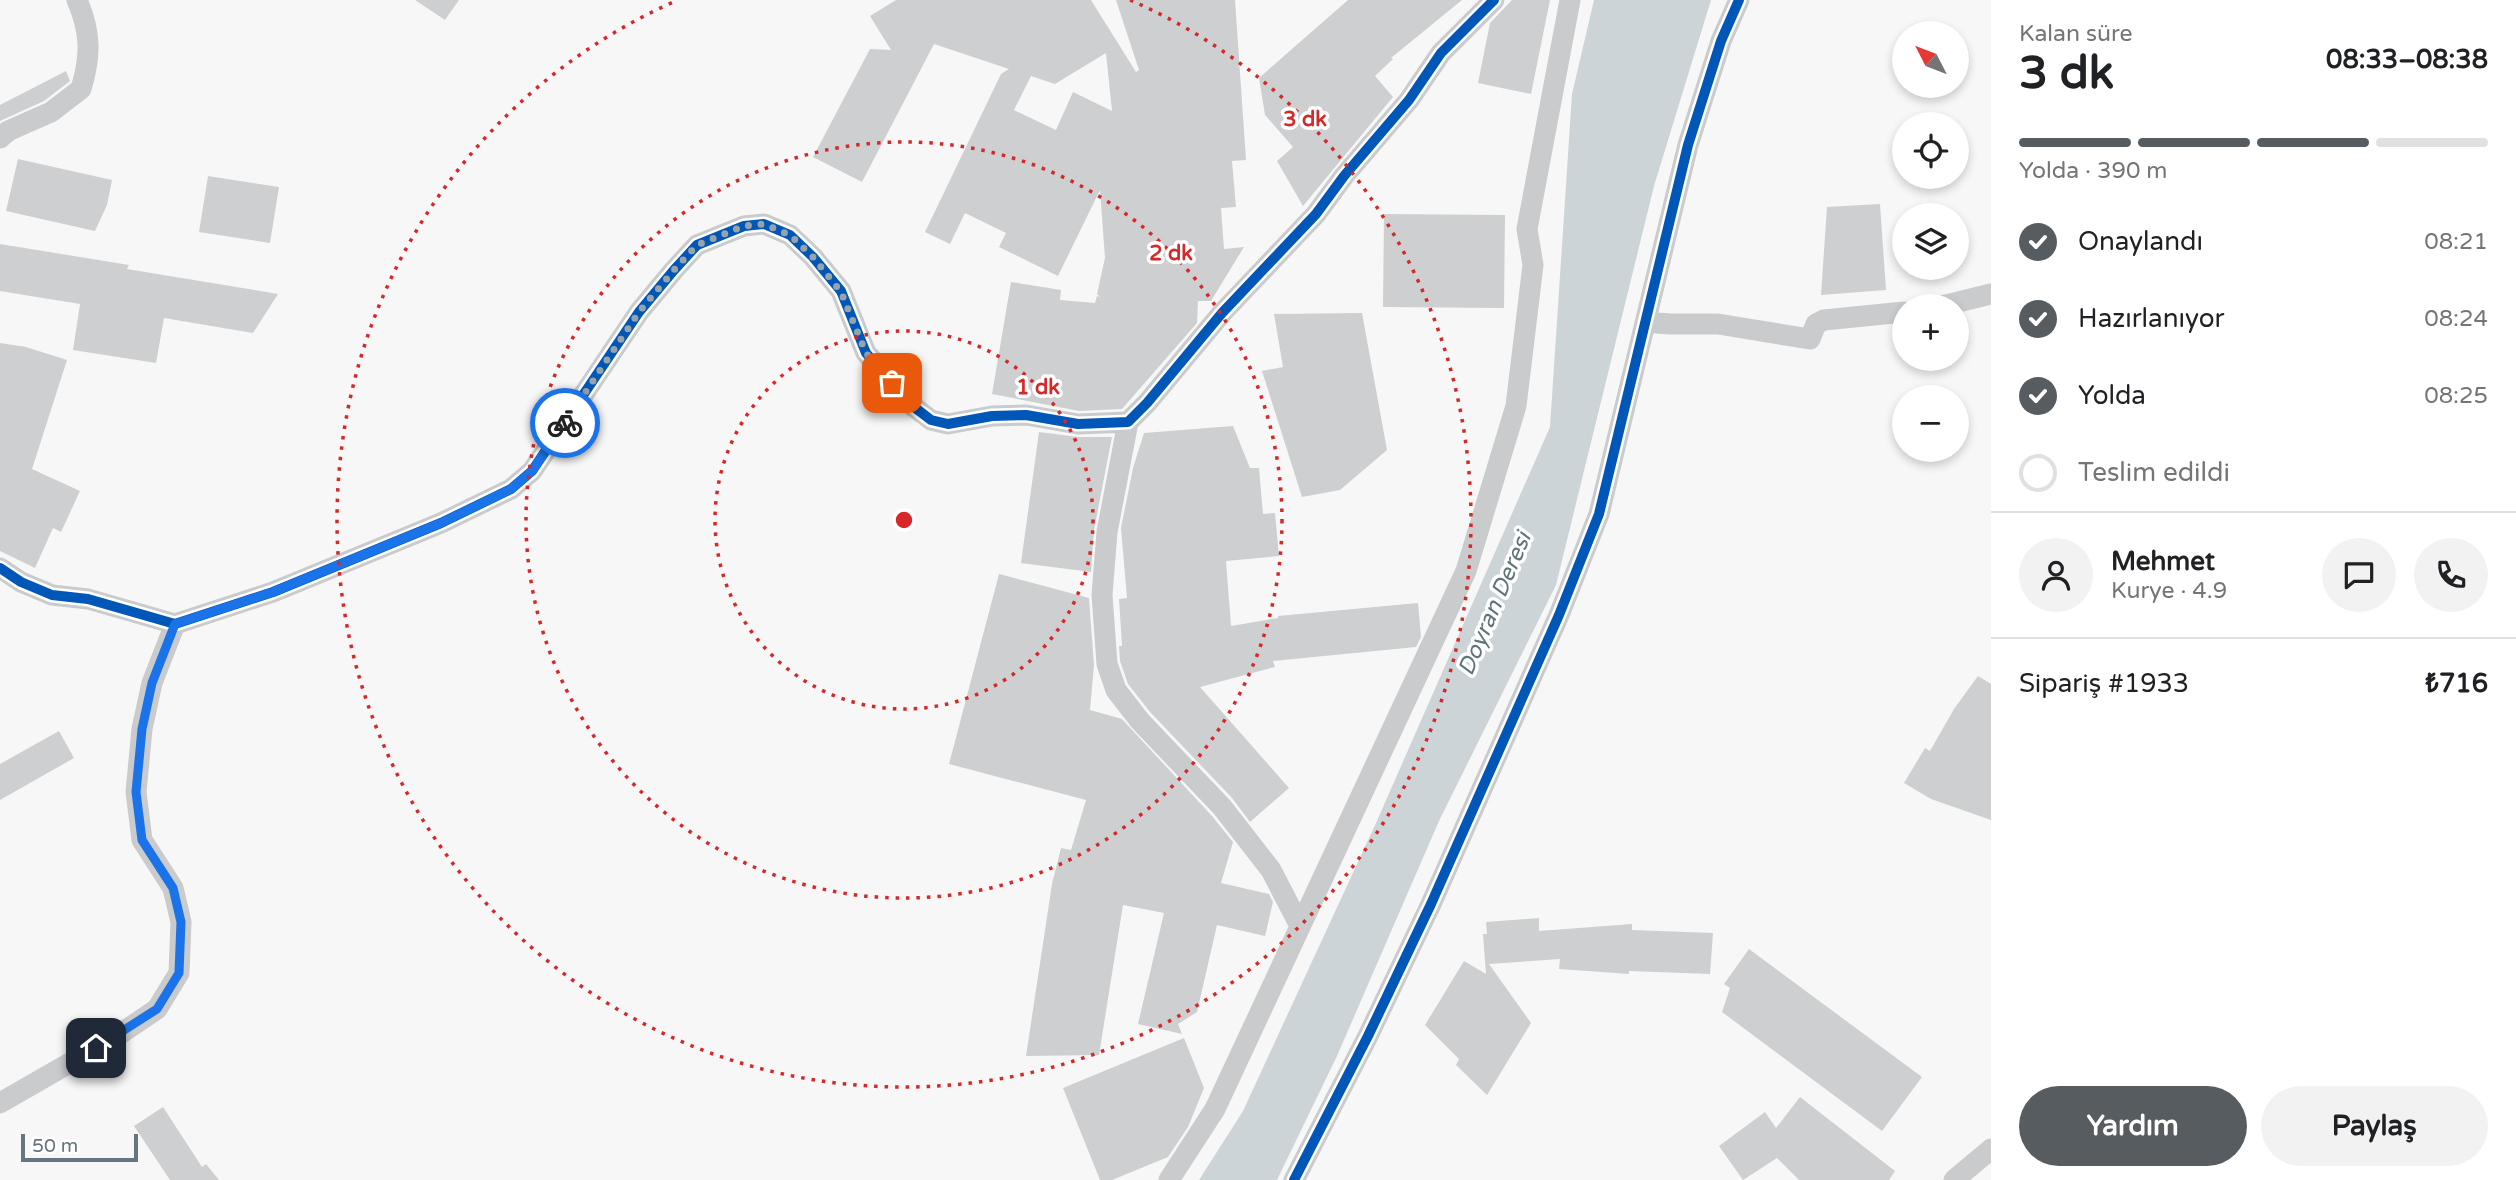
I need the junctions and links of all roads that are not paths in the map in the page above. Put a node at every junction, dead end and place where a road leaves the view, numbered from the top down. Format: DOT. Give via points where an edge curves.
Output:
graph roads {
  1 [pos="77,0"];
  2 [pos="1494,0"];
  3 [pos="1570,0"];
  4 [pos="1739,0"];
  5 [pos="0,138"];
  6 [pos="1991,294"];
  7 [pos="1969,299"];
  8 [pos="1892,313"];
  9 [pos="1645,321"];
  10 [pos="1128,422"];
  11 [pos="0,568"];
  12 [pos="175,624"];
  13 [pos="1300,926"];
  14 [pos="0,1103"];
  15 [pos="1991,1149"];
  16 [pos="1169,1180"];
  17 [pos="1294,1180"];
  18 [pos="1954,1180"];
  1 -- 5 [label="street" via="89,40 81,89 51,112"];
  2 -- 10 [label="street" via="1441,53 1409,100 1315,214"];
  3 -- 13 [label="street" via="1527,229 1532,265 1516,406 1466,571"];
  4 -- 9 [label="street" via="1688,145"];
  6 -- 7 [label="street"];
  8 -- 9 [label="street" via="1824,320 1813,329 1810,339 1718,324"];
  9 -- 17 [label="street" via="1599,514 1559,615 1431,904"];
  10 -- 12 [label="street" via="1078,424 1027,415 948,424 931,421 866,353 841,292 813,257 790,235 764,224 744,226 697,245 674,270 639,312 532,471 511,489 273,592"];
  10 -- 13 [label="street" via="1107,532 1102,595 1111,677 1140,721 1222,807 1271,870"];
  11 -- 12 [label="street" via="52,595 88,599"];
  12 -- 14 [label="street" via="152,683 136,792 142,840 173,888 181,922 179,973 157,1009"];
  13 -- 16 [label="street" via="1214,1109"];
  15 -- 18 [label="street"];
}
